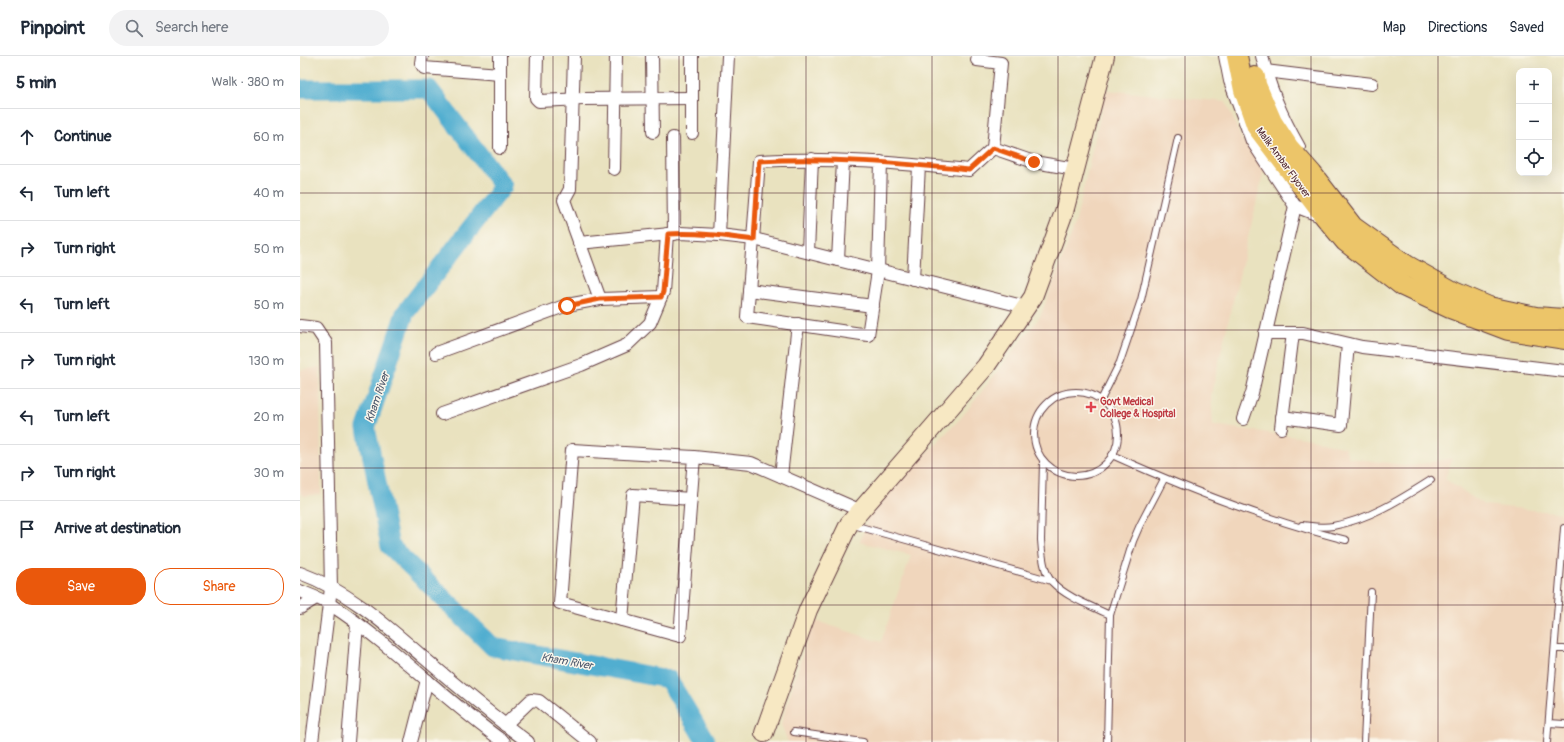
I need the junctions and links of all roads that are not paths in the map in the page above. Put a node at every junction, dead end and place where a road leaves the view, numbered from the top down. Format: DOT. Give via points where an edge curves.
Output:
graph roads {
  1 [pos="422,56"];
  2 [pos="500,56"];
  3 [pos="537,56"];
  4 [pos="574,56"];
  5 [pos="616,56"];
  6 [pos="652,56"];
  7 [pos="692,56"];
  8 [pos="728,56"];
  9 [pos="978,56"];
  10 [pos="1105,56"];
  11 [pos="1225,56"];
  12 [pos="1237,56"];
  13 [pos="1250,56"];
  14 [pos="1262,56"];
  15 [pos="1266,71"];
  16 [pos="500,74"];
  17 [pos="1372,84"];
  18 [pos="652,98"];
  19 [pos="692,98"];
  20 [pos="615,99"];
  21 [pos="573,100"];
  22 [pos="653,132"];
  23 [pos="692,133"];
  24 [pos="673,138"];
  25 [pos="1178,138"];
  26 [pos="500,148"];
  27 [pos="993,148"];
  28 [pos="812,159"];
  29 [pos="843,160"];
  30 [pos="881,162"];
  31 [pos="919,166"];
  32 [pos="614,169"];
  33 [pos="1075,170"];
  34 [pos="1303,183"];
  35 [pos="671,234"];
  36 [pos="719,235"];
  37 [pos="754,240"];
  38 [pos="579,243"];
  39 [pos="808,252"];
  40 [pos="838,260"];
  41 [pos="878,271"];
  42 [pos="913,280"];
  43 [pos="749,290"];
  44 [pos="661,297"];
  45 [pos="600,299"];
  46 [pos="873,306"];
  47 [pos="1026,307"];
  48 [pos="1564,319"];
  49 [pos="798,324"];
  50 [pos="300,326"];
  51 [pos="1265,333"];
  52 [pos="1293,333"];
  53 [pos="1564,339"];
  54 [pos="1348,344"];
  55 [pos="436,353"];
  56 [pos="1564,371"];
  57 [pos="1101,400"];
  58 [pos="442,414"];
  59 [pos="1243,419"];
  60 [pos="1112,455"];
  61 [pos="694,457"];
  62 [pos="1043,462"];
  63 [pos="781,476"];
  64 [pos="1164,479"];
  65 [pos="1431,480"];
  66 [pos="691,499"];
  67 [pos="858,518"];
  68 [pos="1292,525"];
  69 [pos="1564,528"];
  70 [pos="1346,540"];
  71 [pos="300,573"];
  72 [pos="1052,581"];
  73 [pos="1562,583"];
  74 [pos="331,588"];
  75 [pos="300,591"];
  76 [pos="1371,592"];
  77 [pos="316,598"];
  78 [pos="329,604"];
  79 [pos="300,608"];
  80 [pos="1110,615"];
  81 [pos="622,620"];
  82 [pos="357,624"];
  83 [pos="1554,649"];
  84 [pos="1564,649"];
  85 [pos="427,680"];
  86 [pos="1549,723"];
  87 [pos="1564,724"];
  88 [pos="505,725"];
  89 [pos="794,732"];
  90 [pos="764,733"];
  91 [pos="312,742"];
  92 [pos="348,742"];
  93 [pos="411,742"];
  94 [pos="504,742"];
  95 [pos="528,742"];
  96 [pos="590,742"];
  97 [pos="863,742"];
  98 [pos="1107,742"];
  99 [pos="1364,742"];
  100 [pos="1547,742"];
  1 -- 16 [label="street" via="424,68"];
  2 -- 16 [label="street"];
  3 -- 21 [label="street" via="537,100"];
  4 -- 21 [label="street"];
  5 -- 20 [label="street"];
  6 -- 18 [label="street"];
  7 -- 19 [label="street"];
  8 -- 36 [label="street"];
  9 -- 27 [label="street" via="977,60 1001,63"];
  10 -- 33 [label="street"];
  11 -- 34 [label="street" via="1230,81 1252,141"];
  12 -- 34 [label="main road, Malik Ambar Flyover" via="1244,90 1257,127 1279,157"];
  13 -- 34 [label="main road, Malik Ambar Flyover" via="1256,85 1272,122 1289,148"];
  14 -- 15 [label="street"];
  15 -- 17 [label="street"];
  15 -- 34 [label="street" via="1285,122 1311,162"];
  16 -- 26 [label="street"];
  18 -- 19 [label="street"];
  18 -- 20 [label="street"];
  18 -- 22 [label="street"];
  19 -- 23 [label="street"];
  20 -- 21 [label="street"];
  20 -- 32 [label="street"];
  21 -- 38 [label="street" via="570,189 564,200"];
  24 -- 35 [label="street"];
  25 -- 57 [label="lane" via="1141,300 1120,362"];
  27 -- 31 [label="street" via="969,170"];
  27 -- 33 [label="street" via="1034,162"];
  28 -- 29 [label="street"];
  28 -- 37 [label="street" via="759,161"];
  28 -- 39 [label="street"];
  29 -- 30 [label="street"];
  29 -- 40 [label="street"];
  30 -- 31 [label="street"];
  30 -- 41 [label="street"];
  31 -- 42 [label="street"];
  33 -- 47 [label="street" via="1064,212 1033,297"];
  34 -- 48 [label="main road" via="1353,227 1406,265 1454,292 1489,307 1536,317"];
  34 -- 51 [label="street"];
  34 -- 53 [label="main road, Malik Ambar Flyover" via="1345,241 1403,286 1450,308 1508,330"];
  35 -- 36 [label="street"];
  35 -- 38 [label="street"];
  35 -- 44 [label="street"];
  36 -- 37 [label="street"];
  37 -- 39 [label="street"];
  37 -- 43 [label="street"];
  38 -- 45 [label="street"];
  39 -- 40 [label="street"];
  40 -- 41 [label="street"];
  41 -- 42 [label="street"];
  41 -- 46 [label="street"];
  42 -- 47 [label="street"];
  43 -- 46 [label="street"];
  43 -- 49 [label="street" via="747,317"];
  44 -- 45 [label="street"];
  44 -- 58 [label="street" via="650,323 627,345 581,365"];
  45 -- 55 [label="street" via="567,306"];
  46 -- 49 [label="street" via="868,335"];
  47 -- 67 [label="street" via="986,366"];
  49 -- 63 [label="street"];
  50 -- 74 [label="street" via="316,328 326,343"];
  51 -- 52 [label="street"];
  51 -- 59 [label="street" via="1252,393"];
  52 -- 54 [label="street"];
  52 -- 54 [label="street" via="1281,422 1341,425"];
  54 -- 56 [label="street"];
  57 -- 60 [label="lane" via="1112,412 1118,428 1117,444"];
  57 -- 62 [label="lane" via="1086,393 1070,392 1054,398 1042,408 1035,424 1034,440"];
  60 -- 62 [label="lane" via="1097,471 1082,476 1066,475"];
  60 -- 64 [label="lane"];
  61 -- 63 [label="street" via="751,463"];
  61 -- 66 [label="street"];
  61 -- 81 [label="street" via="572,450 560,603"];
  62 -- 72 [label="lane" via="1042,551 1046,571"];
  63 -- 67 [label="street"];
  64 -- 68 [label="lane"];
  64 -- 80 [label="lane" via="1133,541"];
  65 -- 68 [label="lane" via="1391,505 1351,521 1331,527"];
  66 -- 81 [label="street" via="633,495"];
  66 -- 81 [label="street" via="680,636"];
  67 -- 72 [label="lane"];
  67 -- 90 [label="street" via="849,524 808,610"];
  68 -- 70 [label="lane"];
  69 -- 73 [label="lane"];
  71 -- 74 [label="street"];
  72 -- 80 [label="lane" via="1070,595"];
  73 -- 83 [label="lane"];
  74 -- 78 [label="street"];
  74 -- 88 [label="street" via="374,615"];
  75 -- 77 [label="street"];
  76 -- 99 [label="lane"];
  77 -- 78 [label="street"];
  77 -- 79 [label="street"];
  78 -- 82 [label="street"];
  78 -- 91 [label="street"];
  80 -- 98 [label="lane"];
  82 -- 85 [label="street"];
  82 -- 92 [label="street"];
  83 -- 84 [label="lane"];
  83 -- 86 [label="lane"];
  85 -- 93 [label="street"];
  85 -- 94 [label="street"];
  86 -- 87 [label="lane"];
  86 -- 100 [label="lane"];
  88 -- 95 [label="street"];
  88 -- 96 [label="street" via="530,700 539,702"];
  89 -- 97 [label="lane"];
}
